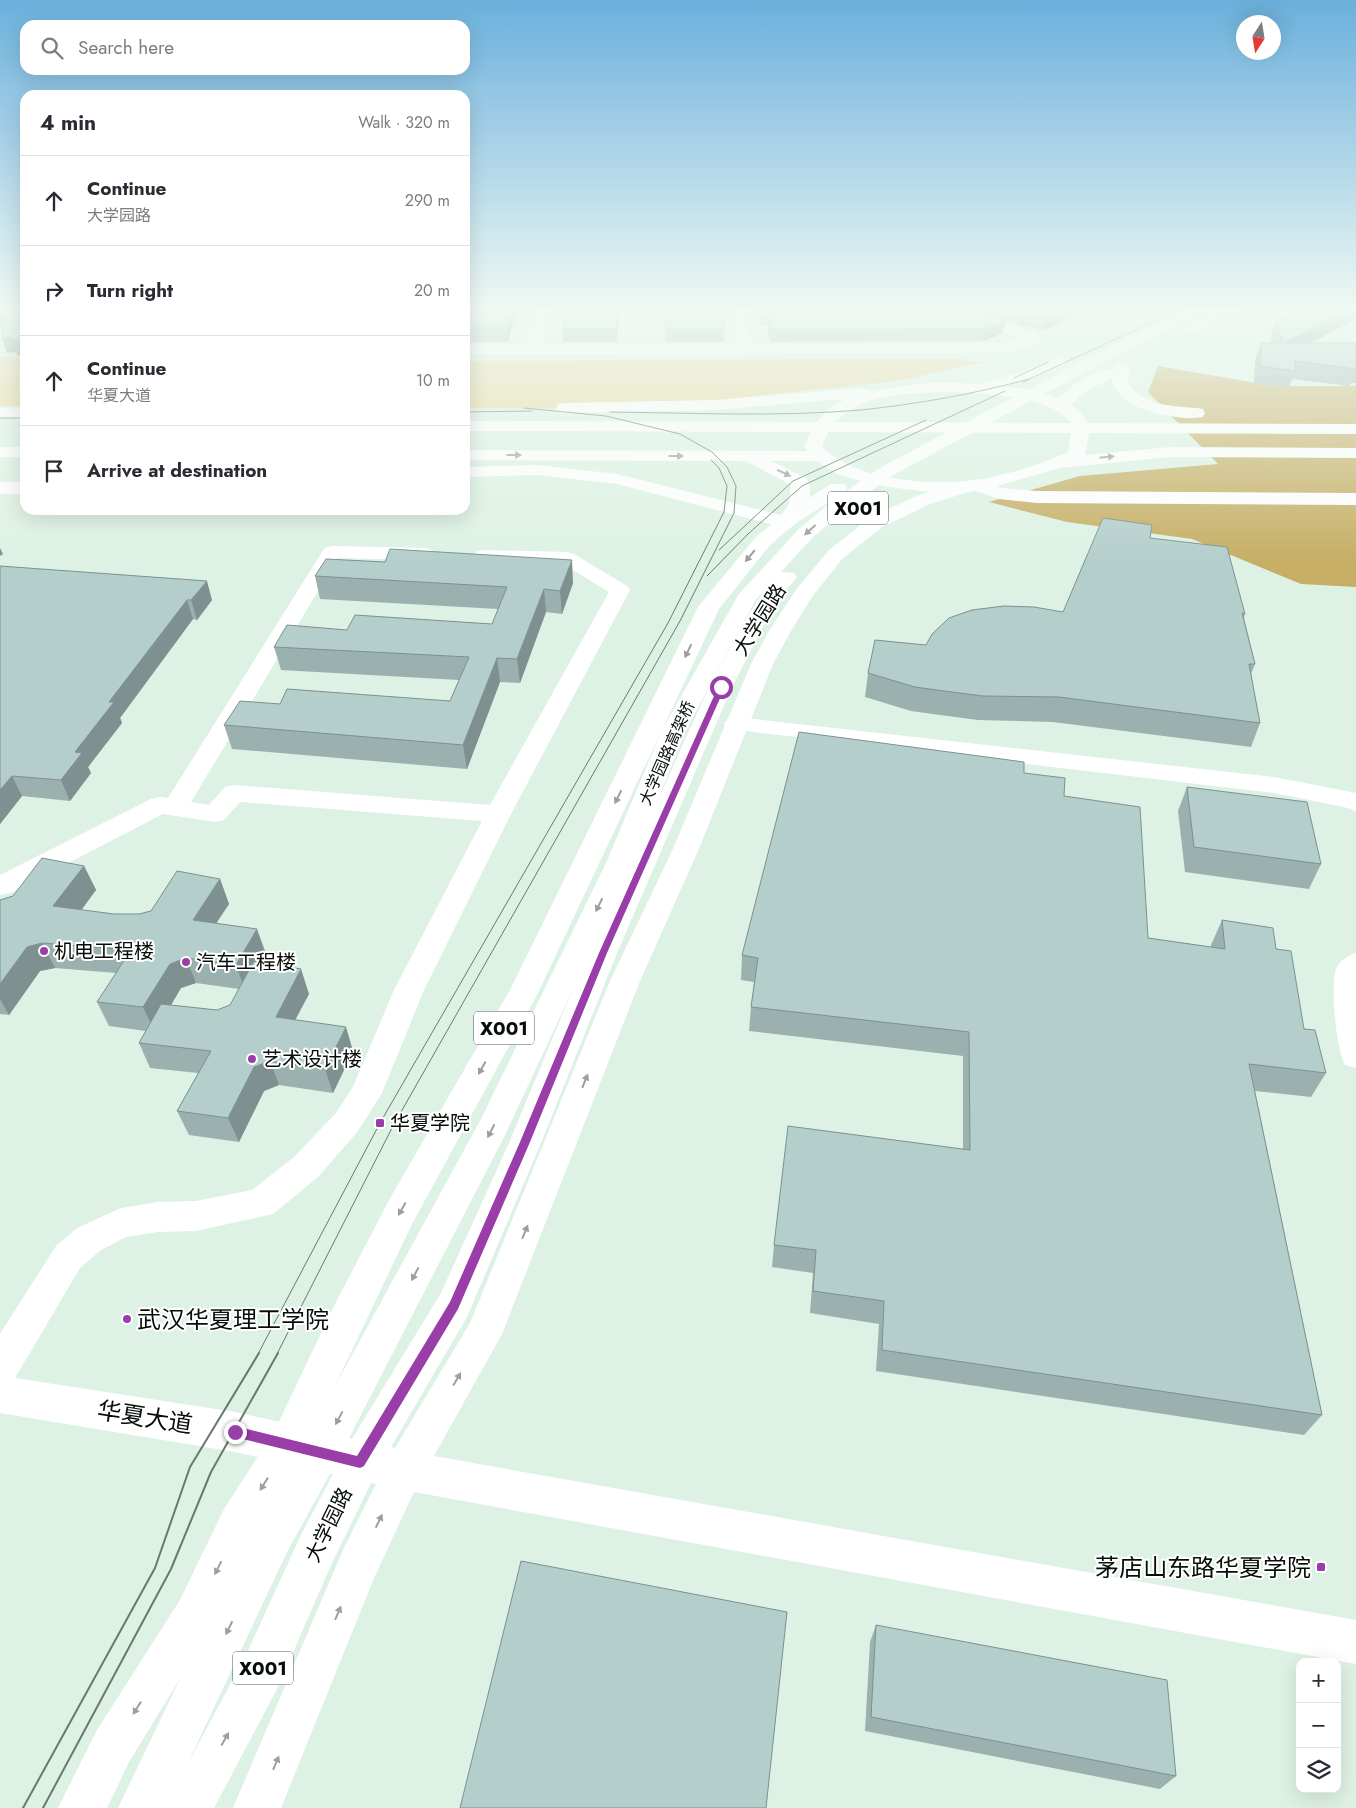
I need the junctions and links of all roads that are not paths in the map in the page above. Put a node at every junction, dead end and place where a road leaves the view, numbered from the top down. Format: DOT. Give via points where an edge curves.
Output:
graph roads {
  1 [pos="857,393"];
  2 [pos="885,393"];
  3 [pos="1019,393"];
  4 [pos="1033,393"];
  5 [pos="1059,393"];
  6 [pos="1075,393"];
  7 [pos="1126,393"];
  8 [pos="729,404"];
  9 [pos="545,408"];
  10 [pos="1066,411"];
  11 [pos="0,414"];
  12 [pos="20,414"];
  13 [pos="1356,417"];
  14 [pos="1256,418"];
  15 [pos="0,424"];
  16 [pos="20,424"];
  17 [pos="470,426"];
  18 [pos="1356,429"];
  19 [pos="0,439"];
  20 [pos="20,439"];
  21 [pos="470,440"];
  22 [pos="1356,441"];
  23 [pos="0,452"];
  24 [pos="20,452"];
  25 [pos="1356,453"];
  26 [pos="470,455"];
  27 [pos="738,456"];
  28 [pos="821,456"];
  29 [pos="1059,463"];
  30 [pos="470,472"];
  31 [pos="859,476"];
  32 [pos="973,486"];
  33 [pos="0,488"];
  34 [pos="20,488"];
  35 [pos="1356,499"];
  36 [pos="786,522"];
  37 [pos="736,724"];
  38 [pos="1356,803"];
  39 [pos="175,808"];
  40 [pos="498,814"];
  41 [pos="631,863"];
  42 [pos="670,884"];
  43 [pos="0,886"];
  44 [pos="592,947"];
  45 [pos="1356,964"];
  46 [pos="523,993"];
  47 [pos="1356,1056"];
  48 [pos="0,1368"];
  49 [pos="0,1394"];
  50 [pos="323,1453"];
  51 [pos="404,1470"];
  52 [pos="1356,1642"];
  53 [pos="173,1792"];
  54 [pos="82,1808"];
  55 [pos="257,1808"];
  1 -- 8 [label="main road"];
  2 -- 28 [label="main road" via="857,401 831,415 814,446"];
  3 -- 10 [label="main road"];
  4 -- 41 [label="main road, 大学园路高架桥, one-way" via="889,470 840,504 806,533 746,598 674,730"];
  5 -- 41 [label="main road, 大学园路 / X001" via="948,452 871,498 841,522 785,579 752,625"];
  6 -- 10 [label="main road"];
  7 -- 14 [label="main road" via="1159,409"];
  8 -- 9 [label="main road"];
  8 -- 27 [label="main road" via="748,407 765,423 762,447"];
  10 -- 14 [label="main road" via="1091,419"];
  10 -- 29 [label="main road" via="1078,421 1080,433 1076,454"];
  11 -- 12 [label="main road"];
  13 -- 14 [label="main road"];
  15 -- 16 [label="main road"];
  17 -- 18 [label="main road"];
  19 -- 20 [label="main road"];
  21 -- 22 [label="main road"];
  23 -- 24 [label="main road"];
  29 -- 25 [label="main road, one-way" via="1170,452"];
  26 -- 27 [label="main road, one-way"];
  27 -- 28 [label="main road"];
  27 -- 36 [label="main road, one-way" via="760,462 800,482 802,495"];
  28 -- 31 [label="main road"];
  29 -- 32 [label="main road"];
  30 -- 36 [label="main road" via="537,470 617,479"];
  31 -- 32 [label="main road" via="910,485"];
  31 -- 36 [label="main road, X001"];
  32 -- 35 [label="main road" via="1037,497"];
  32 -- 37 [label="main road" via="923,500 874,523 835,554 803,594 780,631"];
  33 -- 34 [label="main road"];
  36 -- 46 [label="main road, X001, one-way" via="763,541 709,607"];
  37 -- 38 [label="main road" via="1274,785"];
  37 -- 42 [label="main road"];
  39 -- 40 [label="main road" via="215,814 234,793"];
  39 -- 40 [label="main road" via="332,552 567,558 620,590"];
  39 -- 43 [label="main road" via="160,806"];
  40 -- 48 [label="main road" via="409,990 366,1093 326,1147 261,1203 204,1214 121,1223 90,1239 68,1257"];
  41 -- 44 [label="main road, 大学园路 / X001"];
  42 -- 44 [label="main road"];
  51 -- 42 [label="main road, one-way" via="484,1334 625,981"];
  44 -- 46 [label="main road"];
  44 -- 50 [label="main road, one-way" via="492,1128"];
  44 -- 50 [label="main road, 大学园路 / X001" via="525,1142 454,1305"];
  45 -- 47 [label="main road" via="1349,972 1352,1042"];
  46 -- 50 [label="main road, X001, one-way" via="400,1213 344,1324"];
  49 -- 50 [label="main road, 华夏大道" via="235,1432"];
  50 -- 51 [label="main road, 华夏大道"];
  50 -- 53 [label="main road" via="272,1537"];
  50 -- 54 [label="main road, one-way" via="240,1524 195,1615 113,1746"];
  51 -- 52 [label="main road, 华夏大道"];
  55 -- 51 [label="main road, one-way" via="358,1565"];
}
